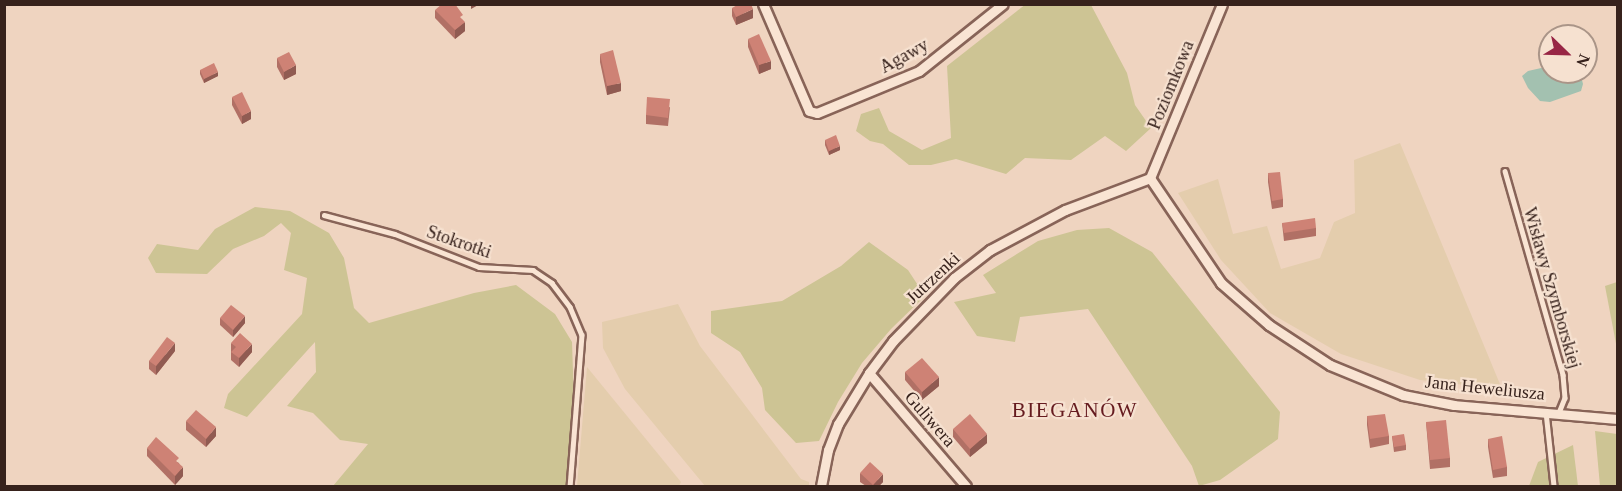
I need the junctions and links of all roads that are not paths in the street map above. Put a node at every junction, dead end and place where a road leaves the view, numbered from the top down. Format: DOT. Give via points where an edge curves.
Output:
graph roads {
  1 [pos="763,4"];
  2 [pos="1002,4"];
  3 [pos="1222,4"];
  4 [pos="1505,171"];
  5 [pos="1150,178"];
  6 [pos="324,215"];
  7 [pos="869,373"];
  8 [pos="1546,412"];
  9 [pos="1559,413"];
  10 [pos="1617,419"];
  11 [pos="570,486"];
  12 [pos="821,486"];
  13 [pos="966,486"];
  14 [pos="1554,486"];
  1 -- 2 [label="street, Agawy" via="809,111 817,113 919,71"];
  3 -- 5 [label="street, Poziomkowa"];
  4 -- 9 [label="lane, Wisławy Szymborskiej" via="1563,375 1564,398"];
  5 -- 7 [label="street, Jutrzenki" via="1065,210 990,250 947,285 892,341"];
  5 -- 8 [label="street, Jana Heweliusza" via="1221,283 1269,325 1330,365 1403,394 1454,405"];
  6 -- 11 [label="lane, Stokrotki" via="394,234 479,267 533,270 552,283 570,307 582,335"];
  7 -- 12 [label="street, Jutrzenki" via="838,424"];
  7 -- 13 [label="street, Guliwera"];
  8 -- 9 [label="street, Jana Heweliusza"];
  8 -- 14 [label="lane"];
  9 -- 10 [label="street, Jana Heweliusza"];
}
